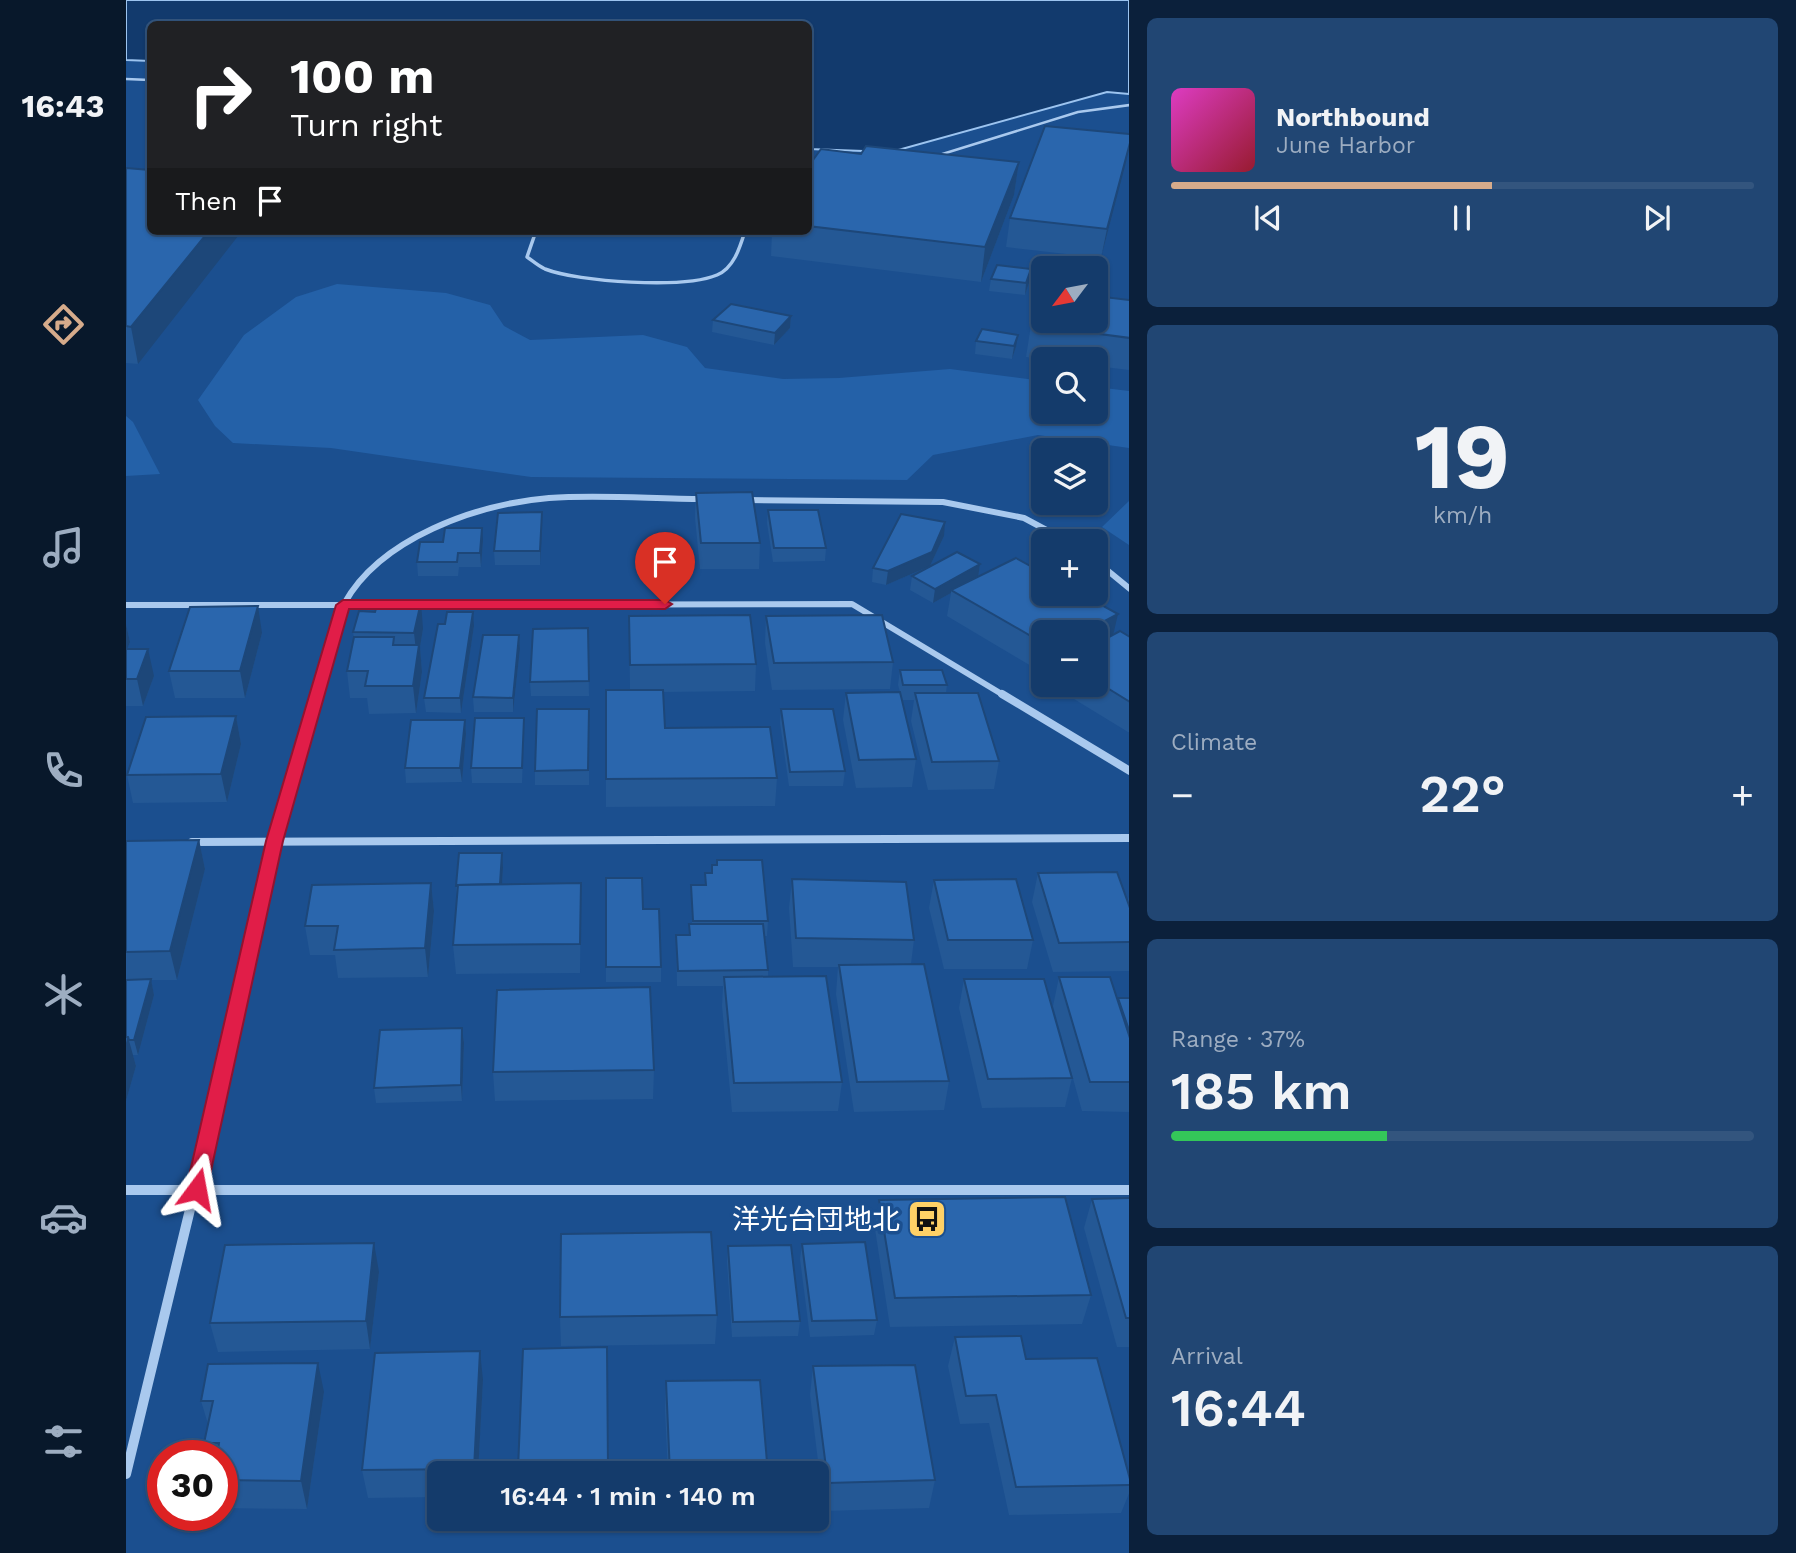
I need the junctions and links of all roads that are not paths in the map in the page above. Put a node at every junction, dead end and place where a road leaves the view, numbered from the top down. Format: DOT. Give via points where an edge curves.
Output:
graph roads {
  1 [pos="126,79"];
  2 [pos="147,80"];
  3 [pos="1129,105"];
  4 [pos="933,157"];
  5 [pos="535,235"];
  6 [pos="744,235"];
  7 [pos="712,499"];
  8 [pos="740,500"];
  9 [pos="1045,529"];
  10 [pos="1108,571"];
  11 [pos="1129,589"];
  12 [pos="126,605"];
  13 [pos="343,605"];
  14 [pos="398,605"];
  15 [pos="412,605"];
  16 [pos="1129,771"];
  17 [pos="1129,838"];
  18 [pos="275,841"];
  19 [pos="180,842"];
  20 [pos="197,1189"];
  21 [pos="126,1190"];
  22 [pos="1129,1190"];
  23 [pos="126,1474"];
  1 -- 2 [label="lane"];
  3 -- 4 [label="lane" via="1078,112"];
  5 -- 6 [label="lane" via="527,257 544,269 577,278 683,282 716,275 734,261"];
  7 -- 13 [label="street" via="550,498 493,507 408,539 370,568"];
  8 -- 9 [label="street" via="943,502 1024,518"];
  10 -- 11 [label="street"];
  12 -- 13 [label="street"];
  13 -- 14 [label="street"];
  13 -- 18 [label="street"];
  15 -- 16 [label="street" via="852,604"];
  17 -- 18 [label="street"];
  18 -- 19 [label="street"];
  18 -- 20 [label="street"];
  20 -- 21 [label="street"];
  20 -- 22 [label="street"];
  20 -- 23 [label="street"];
}
